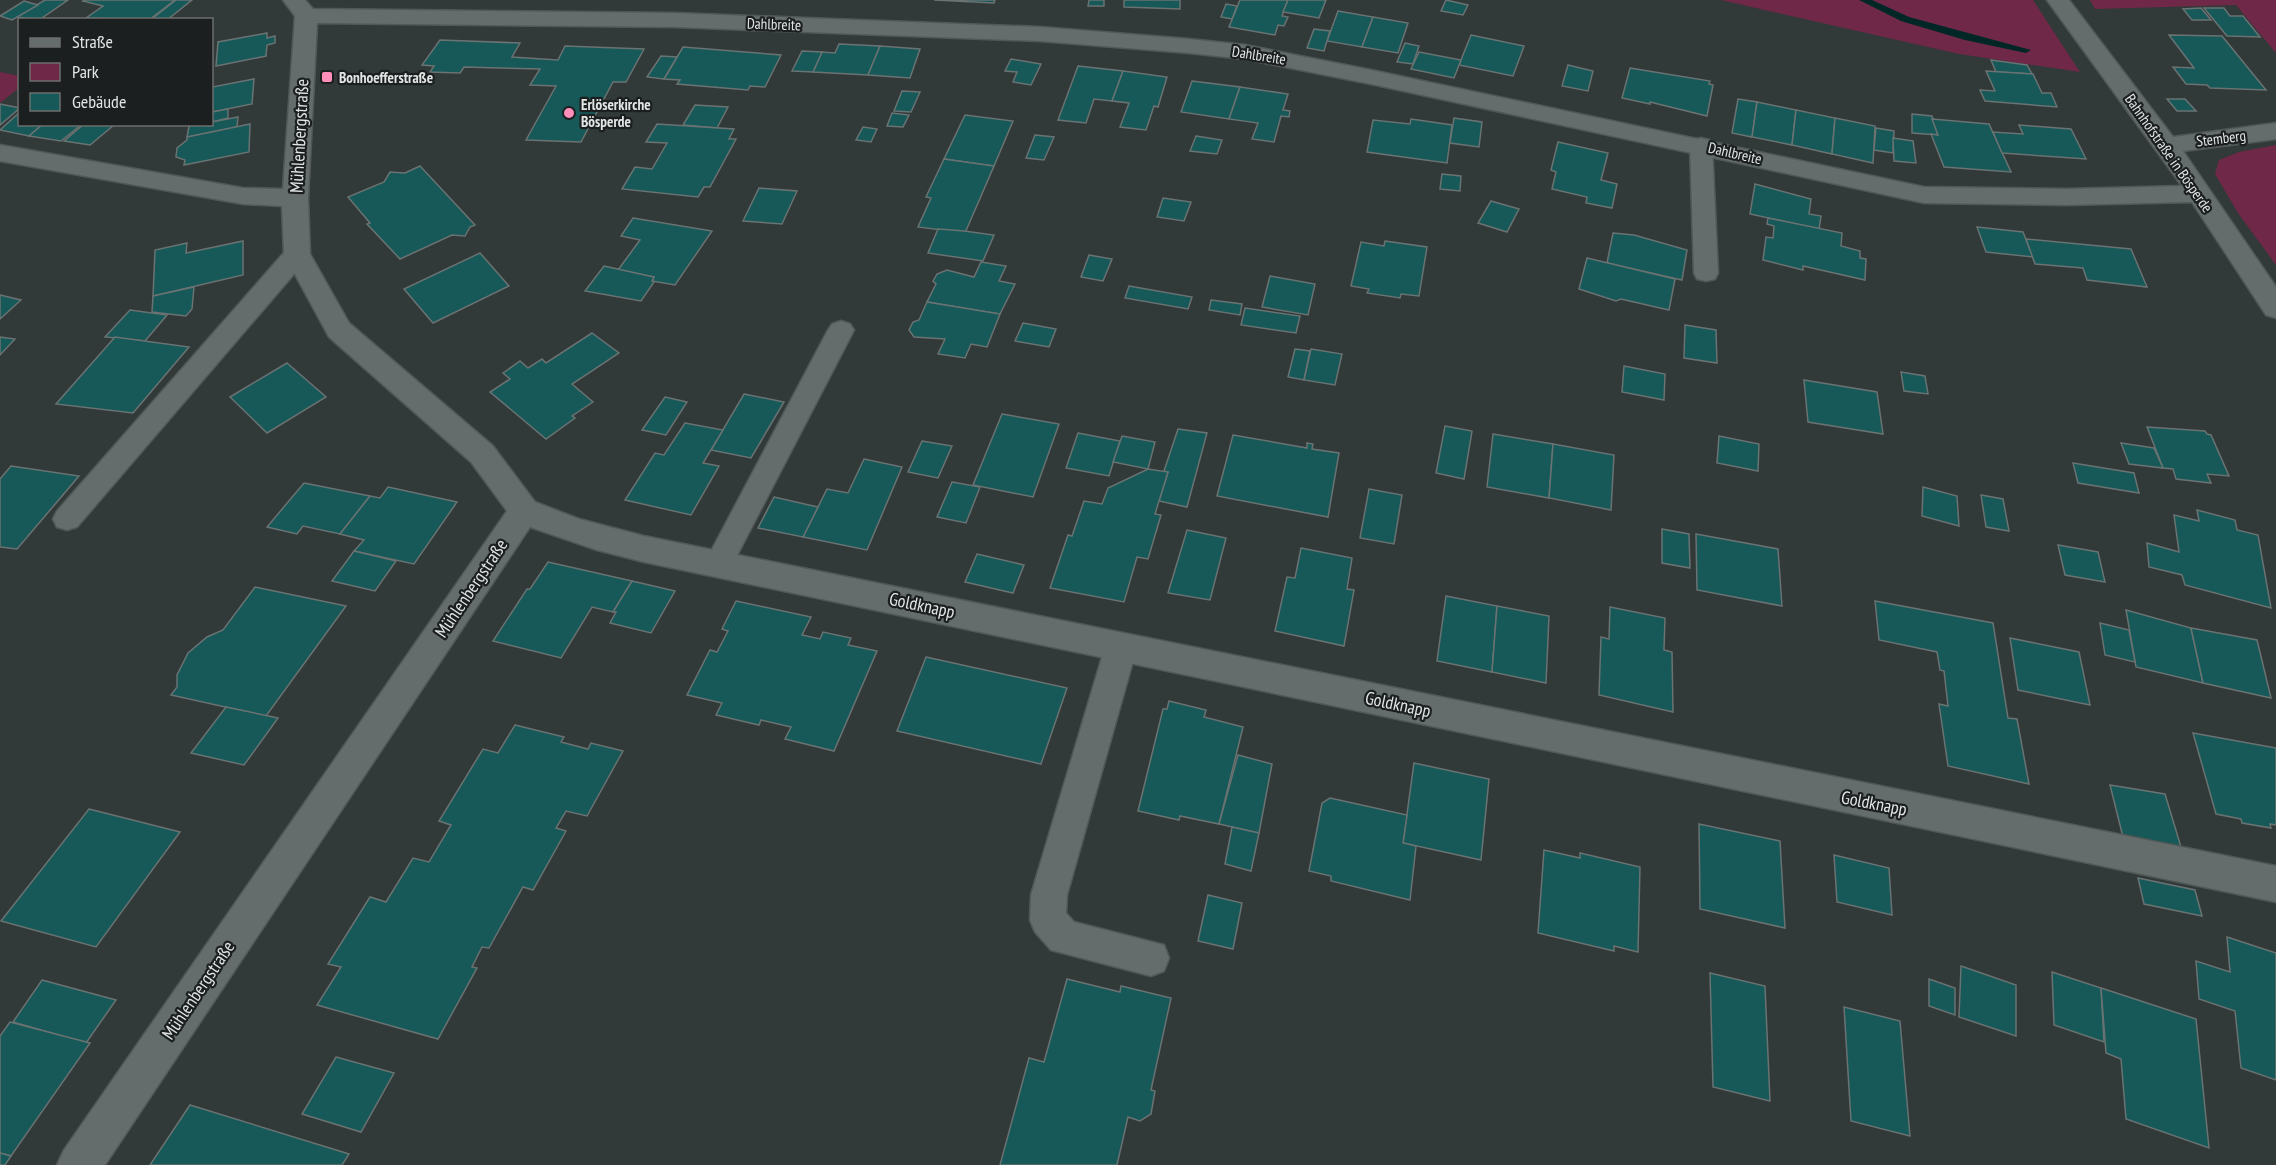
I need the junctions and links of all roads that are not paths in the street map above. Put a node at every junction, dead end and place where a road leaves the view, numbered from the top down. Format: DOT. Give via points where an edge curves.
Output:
graph roads {
  1 [pos="2058,0"];
  2 [pos="300,8"];
  3 [pos="2276,130"];
  4 [pos="1701,145"];
  5 [pos="2167,145"];
  6 [pos="0,153"];
  7 [pos="2199,194"];
  8 [pos="295,198"];
  9 [pos="297,254"];
  10 [pos="1706,273"];
  11 [pos="2276,308"];
  12 [pos="841,330"];
  13 [pos="524,511"];
  14 [pos="67,519"];
  15 [pos="719,563"];
  16 [pos="1121,647"];
  17 [pos="2276,884"];
  18 [pos="1151,958"];
  19 [pos="79,1165"];
  1 -- 5 [label="street, Bahnhofstraße in Bösperde"];
  2 -- 4 [label="street, Dahlbreite" via="1040,34 1189,46 1296,61"];
  2 -- 8 [label="street, Mühlenbergstraße"];
  3 -- 5 [label="street, Stemberg"];
  4 -- 7 [label="street, Dahlbreite" via="1924,195"];
  4 -- 10 [label="lane"];
  5 -- 7 [label="street, Bahnhofstraße in Bösperde"];
  6 -- 8 [label="street" via="243,196"];
  7 -- 11 [label="street, Bahnhofstraße in Bösperde"];
  8 -- 9 [label="street, Mühlenbergstraße"];
  9 -- 13 [label="street, Mühlenbergstraße" via="339,330 482,454"];
  9 -- 14 [label="lane"];
  12 -- 15 [label="lane"];
  13 -- 15 [label="street, Goldknapp" via="567,530 614,544"];
  13 -- 19 [label="street, Mühlenbergstraße"];
  15 -- 16 [label="street, Goldknapp"];
  16 -- 17 [label="street, Goldknapp"];
  16 -- 18 [label="lane" via="1050,895 1048,920 1064,937"];
}
